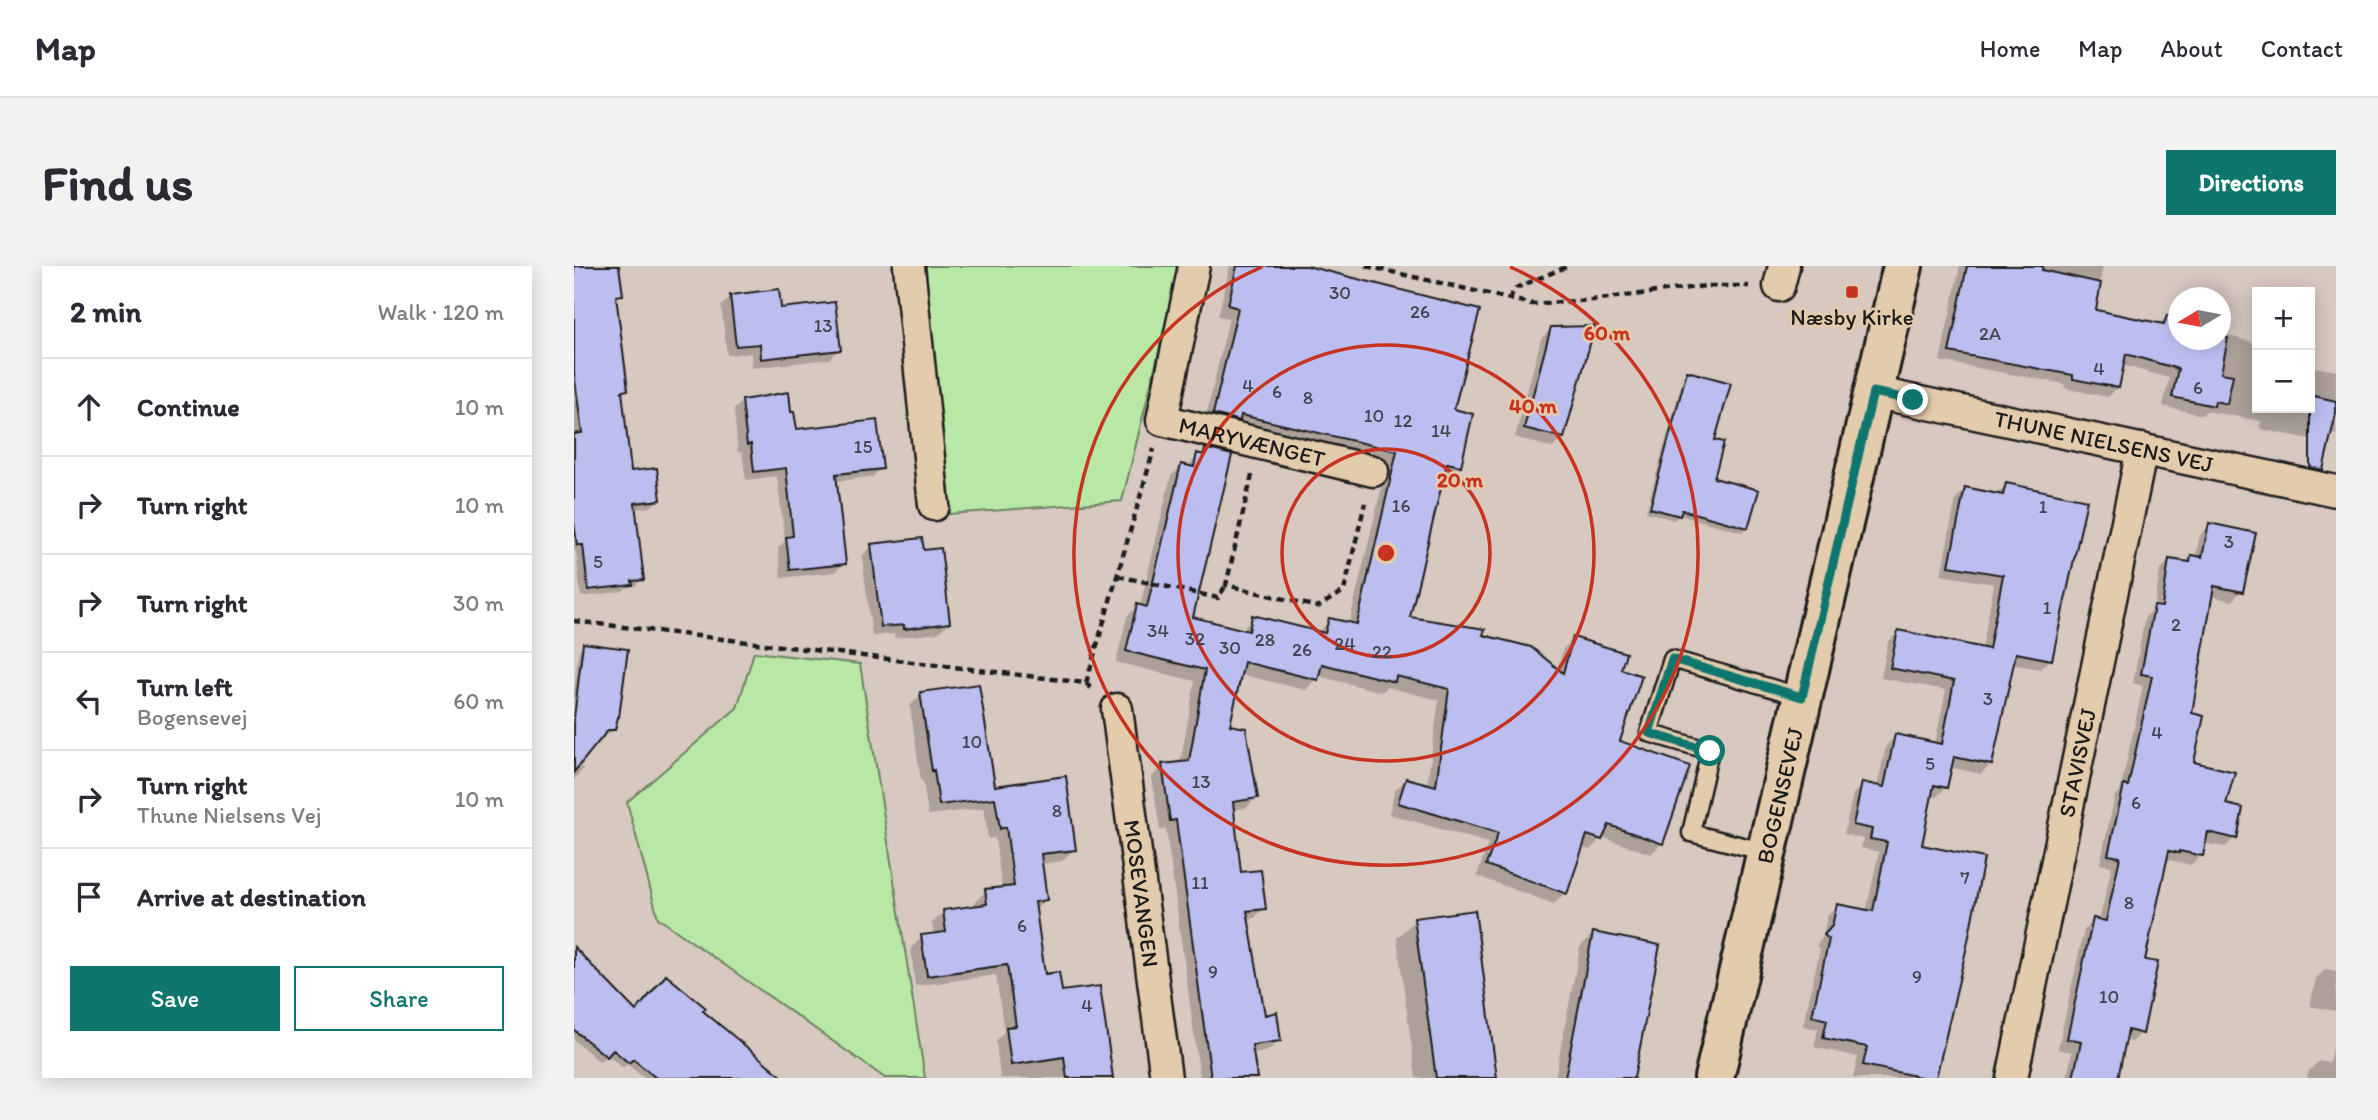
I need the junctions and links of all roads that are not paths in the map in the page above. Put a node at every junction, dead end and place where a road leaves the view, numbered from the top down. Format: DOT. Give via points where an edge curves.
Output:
graph roads {
  1 [pos="909,266"];
  2 [pos="1194,266"];
  3 [pos="1903,266"];
  4 [pos="1873,392"];
  5 [pos="2142,449"];
  6 [pos="1373,471"];
  7 [pos="2336,491"];
  8 [pos="934,505"];
  9 [pos="1802,697"];
  10 [pos="1117,709"];
  11 [pos="1766,852"];
  12 [pos="1167,1078"];
  13 [pos="1714,1078"];
  14 [pos="2012,1078"];
  1 -- 8 [label="street"];
  2 -- 6 [label="street, MARYVÆNGET" via="1162,420"];
  3 -- 4 [label="street, BOGENSEVEJ"];
  4 -- 5 [label="street, THUNE NIELSENS VEJ"];
  4 -- 9 [label="street, BOGENSEVEJ"];
  5 -- 7 [label="street, THUNE NIELSENS VEJ"];
  5 -- 14 [label="street, STAVISVEJ"];
  9 -- 11 [label="street, BOGENSEVEJ"];
  9 -- 11 [label="lane" via="1672,659 1649,733 1710,751 1690,833"];
  10 -- 12 [label="street, MOSEVANGEN"];
  11 -- 13 [label="street, BOGENSEVEJ"];
}
